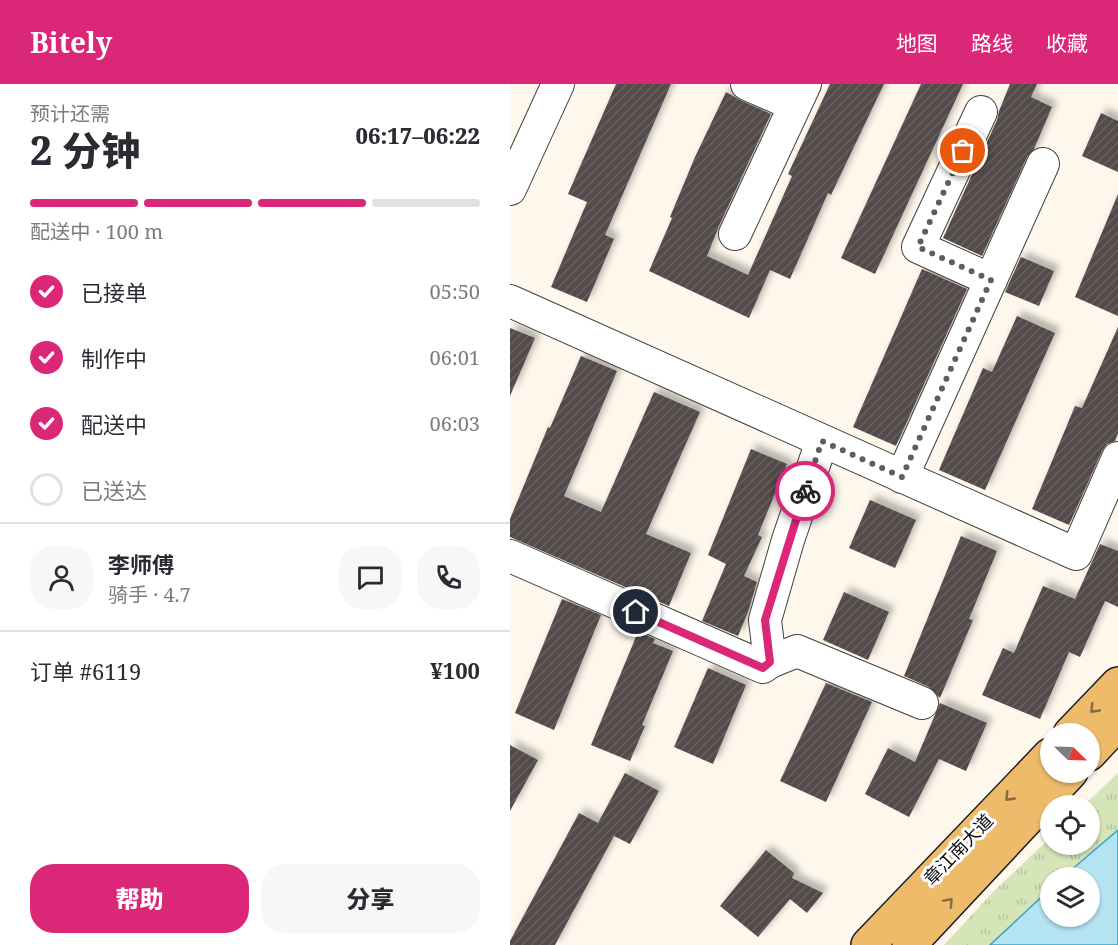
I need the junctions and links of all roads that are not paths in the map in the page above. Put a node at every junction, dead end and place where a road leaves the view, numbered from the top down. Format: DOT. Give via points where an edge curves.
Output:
graph roads {
  1 [pos="558,84"];
  2 [pos="747,84"];
  3 [pos="800,95"];
  4 [pos="981,112"];
  5 [pos="1043,164"];
  6 [pos="510,189"];
  7 [pos="735,234"];
  8 [pos="991,280"];
  9 [pos="510,301"];
  10 [pos="822,441"];
  11 [pos="1118,458"];
  12 [pos="902,477"];
  13 [pos="510,556"];
  14 [pos="770,662"];
  15 [pos="1118,684"];
  16 [pos="922,703"];
  17 [pos="1081,723"];
  18 [pos="1118,723"];
  19 [pos="1100,742"];
  20 [pos="1040,764"];
  21 [pos="1061,783"];
  22 [pos="868,945"];
  23 [pos="909,945"];
  1 -- 6 [label="street"];
  2 -- 3 [label="street"];
  3 -- 7 [label="street"];
  4 -- 8 [label="street" via="918,247"];
  5 -- 8 [label="street"];
  8 -- 12 [label="street"];
  9 -- 10 [label="street"];
  10 -- 12 [label="street"];
  10 -- 14 [label="street" via="765,620"];
  11 -- 12 [label="street" via="1076,554"];
  13 -- 14 [label="street" via="763,668"];
  14 -- 16 [label="street" via="797,651"];
  15 -- 17 [label="main road, one-way"];
  18 -- 19 [label="main road"];
  20 -- 22 [label="main road, 章江南大道, one-way"];
  23 -- 21 [label="main road, 章江南大道, one-way"];
}
